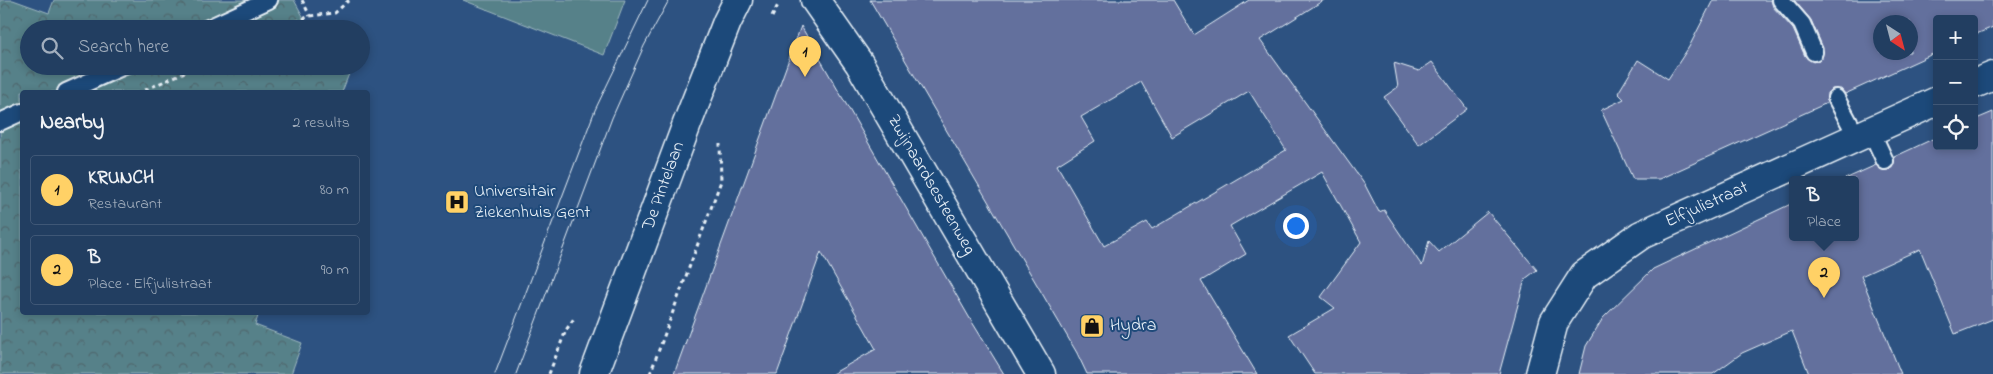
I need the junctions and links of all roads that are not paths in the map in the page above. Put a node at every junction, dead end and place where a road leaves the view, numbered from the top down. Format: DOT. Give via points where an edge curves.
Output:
graph roads {
  1 [pos="269,0"];
  2 [pos="738,0"];
  3 [pos="815,0"];
  4 [pos="1781,0"];
  5 [pos="226,20"];
  6 [pos="1814,52"];
  7 [pos="104,75"];
  8 [pos="1993,76"];
  9 [pos="1978,82"];
  10 [pos="70,90"];
  11 [pos="1836,98"];
  12 [pos="1933,103"];
  13 [pos="20,113"];
  14 [pos="0,122"];
  15 [pos="1864,134"];
  16 [pos="1885,161"];
  17 [pos="594,374"];
  18 [pos="1041,374"];
  19 [pos="1540,374"];
  1 -- 5 [label="lane"];
  2 -- 17 [label="street, De Pintelaan" via="726,22"];
  3 -- 18 [label="street, Zwijnaardsesteenweg" via="859,63"];
  4 -- 6 [label="lane" via="1802,24"];
  7 -- 10 [label="lane"];
  8 -- 9 [label="street"];
  11 -- 15 [label="lane"];
  12 -- 15 [label="street, Elfjulistraat"];
  13 -- 14 [label="lane"];
  15 -- 16 [label="lane"];
  15 -- 19 [label="street, Elfjulistraat" via="1641,235 1584,275 1554,322"];
}
